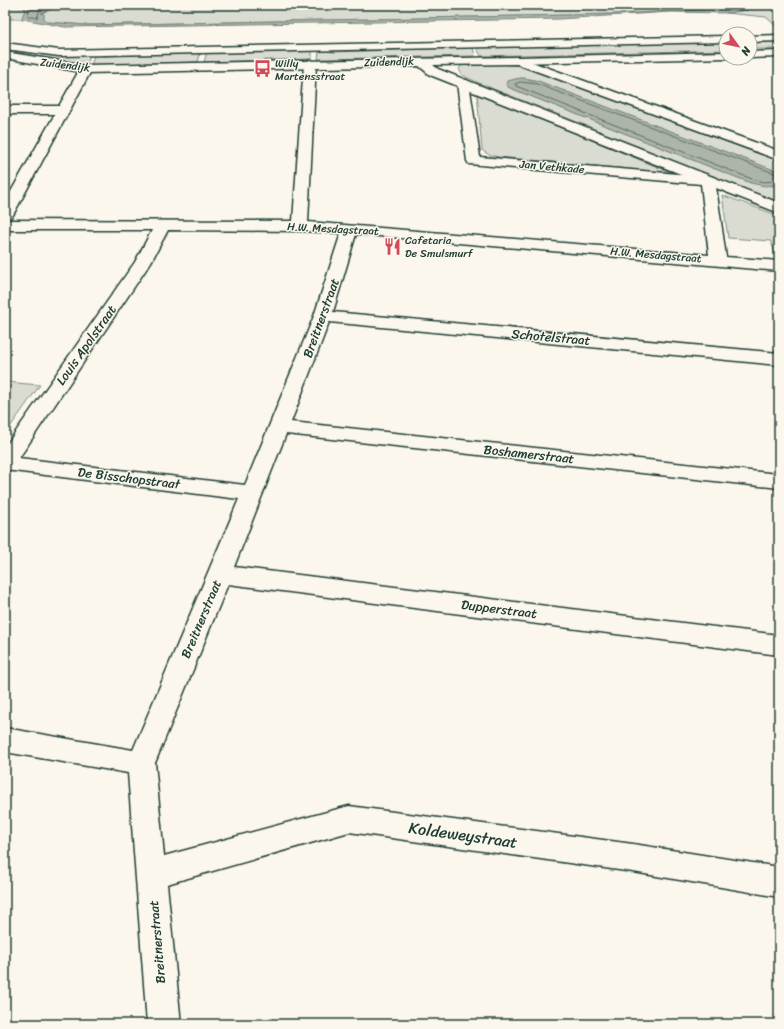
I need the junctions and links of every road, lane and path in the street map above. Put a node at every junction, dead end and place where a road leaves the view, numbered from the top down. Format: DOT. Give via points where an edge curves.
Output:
graph roads {
  1 [pos="758,38"];
  2 [pos="779,38"];
  3 [pos="718,39"];
  4 [pos="5,46"];
  5 [pos="758,54"];
  6 [pos="779,54"];
  7 [pos="5,55"];
  8 [pos="718,55"];
  9 [pos="518,60"];
  10 [pos="420,61"];
  11 [pos="310,64"];
  12 [pos="86,69"];
  13 [pos="463,84"];
  14 [pos="5,110"];
  15 [pos="63,110"];
  16 [pos="779,156"];
  17 [pos="708,180"];
  18 [pos="779,208"];
  19 [pos="5,215"];
  20 [pos="5,225"];
  21 [pos="163,225"];
  22 [pos="300,226"];
  23 [pos="350,229"];
  24 [pos="718,260"];
  25 [pos="779,266"];
  26 [pos="323,316"];
  27 [pos="779,359"];
  28 [pos="278,427"];
  29 [pos="5,463"];
  30 [pos="779,481"];
  31 [pos="253,493"];
  32 [pos="220,574"];
  33 [pos="779,645"];
  34 [pos="5,740"];
  35 [pos="141,762"];
  36 [pos="151,874"];
  37 [pos="779,882"];
  38 [pos="164,1024"];
  1 -- 2 [label="street"];
  3 -- 4 [label="street, Zuidendijk" via="59,53"];
  5 -- 6 [label="street"];
  7 -- 12 [label="street, Zuidendijk"];
  8 -- 9 [label="street, Zuidendijk"];
  9 -- 10 [label="street, Zuidendijk"];
  9 -- 16 [label="street"];
  10 -- 11 [label="street, Zuidendijk"];
  10 -- 13 [label="street, Jan Vethkade" via="434,72"];
  11 -- 12 [label="street, Zuidendijk"];
  11 -- 22 [label="street"];
  12 -- 15 [label="street"];
  13 -- 17 [label="street, Jan Vethkade"];
  13 -- 17 [label="street, Jan Vethkade" via="474,161"];
  14 -- 15 [label="street"];
  15 -- 19 [label="street"];
  17 -- 18 [label="street, Jan Vethkade"];
  17 -- 24 [label="street"];
  20 -- 21 [label="street, H.W. Mesdagstraat"];
  21 -- 22 [label="street, H.W. Mesdagstraat"];
  21 -- 29 [label="street, Louis Apolstraat" via="143,262"];
  22 -- 23 [label="street, H.W. Mesdagstraat"];
  23 -- 24 [label="street, H.W. Mesdagstraat"];
  23 -- 26 [label="street, Breitnerstraat"];
  24 -- 25 [label="street, H.W. Mesdagstraat"];
  26 -- 27 [label="street, Schotelstraat"];
  26 -- 28 [label="street, Breitnerstraat"];
  28 -- 30 [label="street, Boshamerstraat"];
  28 -- 31 [label="street, Breitnerstraat"];
  29 -- 31 [label="street, De Bisschopstraat"];
  31 -- 32 [label="street, Breitnerstraat"];
  32 -- 33 [label="street, Dupperstraat"];
  32 -- 35 [label="street, Breitnerstraat"];
  34 -- 35 [label="street"];
  35 -- 36 [label="street, Breitnerstraat"];
  36 -- 37 [label="street, Koldeweystraat" via="349,819 633,858"];
  36 -- 38 [label="street, Breitnerstraat"];
}
